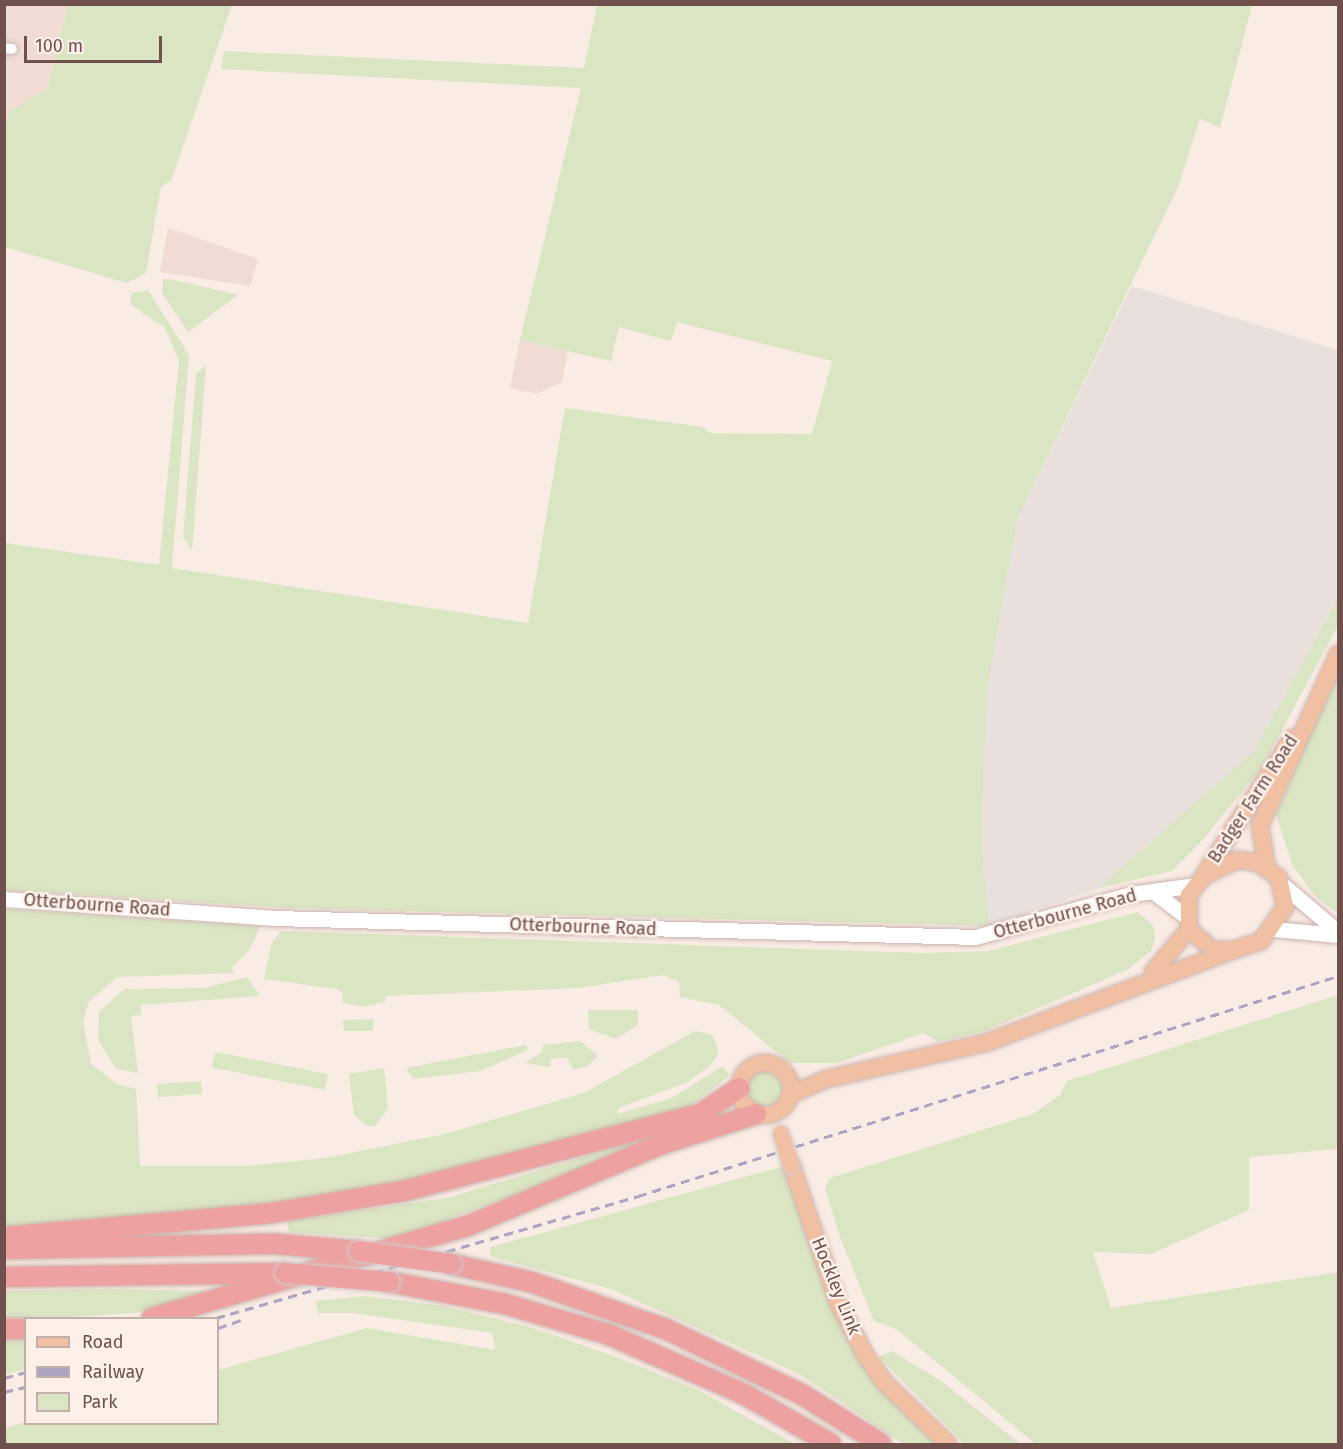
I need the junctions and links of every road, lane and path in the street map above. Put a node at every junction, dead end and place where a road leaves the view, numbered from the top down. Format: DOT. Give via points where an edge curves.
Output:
graph roads {
  1 [pos="1338,654"];
  2 [pos="1304,723"];
  3 [pos="1267,867"];
  4 [pos="1200,880"];
  5 [pos="1284,886"];
  6 [pos="1155,893"];
  7 [pos="4,899"];
  8 [pos="1187,923"];
  9 [pos="1274,929"];
  10 [pos="1338,933"];
  11 [pos="1234,950"];
  12 [pos="1137,982"];
  13 [pos="781,1068"];
  14 [pos="827,1079"];
  15 [pos="739,1088"];
  16 [pos="791,1094"];
  17 [pos="783,1109"];
  18 [pos="759,1115"];
  19 [pos="781,1134"];
  20 [pos="4,1237"];
  21 [pos="4,1249"];
  22 [pos="4,1277"];
  23 [pos="155,1317"];
  24 [pos="4,1329"];
  25 [pos="24,1329"];
  26 [pos="831,1444"];
  27 [pos="881,1444"];
  28 [pos="948,1444"];
  1 -- 2 [label="main road, Badger Farm Road"];
  2 -- 3 [label="main road, Badger Farm Road" via="1260,826"];
  2 -- 4 [label="main road, Badger Farm Road"];
  3 -- 4 [label="main road" via="1237,860"];
  3 -- 5 [label="main road"];
  4 -- 6 [label="street, Otterbourne Road"];
  4 -- 8 [label="main road"];
  5 -- 9 [label="main road" via="1285,907"];
  5 -- 10 [label="street"];
  6 -- 7 [label="street, Otterbourne Road" via="1131,894 975,938 275,918"];
  6 -- 8 [label="street, Otterbourne Road"];
  8 -- 11 [label="main road" via="1205,947"];
  8 -- 12 [label="main road" via="1167,962"];
  9 -- 10 [label="street"];
  9 -- 11 [label="main road" via="1261,941"];
  11 -- 12 [label="main road"];
  12 -- 14 [label="main road" via="988,1042"];
  13 -- 14 [label="main road"];
  13 -- 15 [label="main road" via="756,1064 742,1076"];
  13 -- 16 [label="main road"];
  14 -- 16 [label="main road"];
  15 -- 18 [label="main road" via="746,1107"];
  15 -- 20 [label="highway" via="700,1114 404,1191 261,1214"];
  16 -- 17 [label="main road"];
  17 -- 18 [label="main road"];
  17 -- 19 [label="main road, Hockley Link"];
  18 -- 19 [label="main road, Hockley Link"];
  18 -- 23 [label="highway" via="659,1145 460,1228"];
  19 -- 28 [label="main road, Hockley Link, bridge" via="839,1305 866,1356 916,1417"];
  21 -- 27 [label="highway, bridge" via="276,1244 451,1264 531,1282 668,1330 801,1394"];
  22 -- 26 [label="highway, bridge" via="285,1273 390,1282 495,1302 610,1335 744,1394"];
  24 -- 25 [label="highway"];
}
